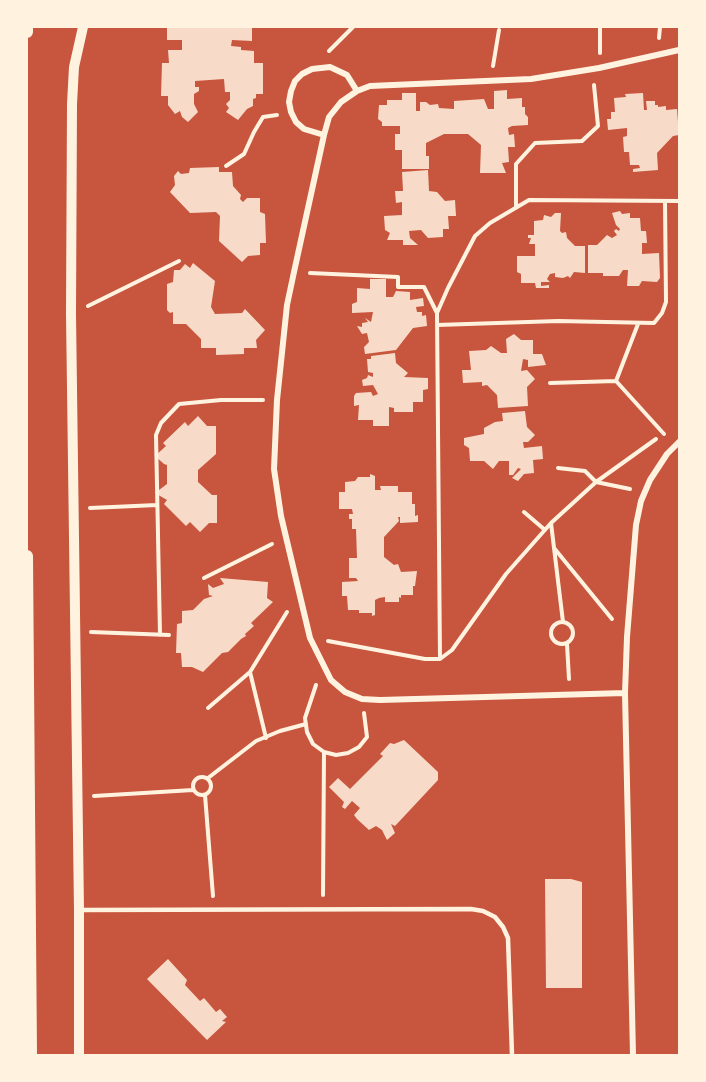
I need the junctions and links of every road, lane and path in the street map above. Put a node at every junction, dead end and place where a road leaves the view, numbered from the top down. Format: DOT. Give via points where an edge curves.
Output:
graph roads {
  1 [pos="27,27"];
  2 [pos="83,27"];
  3 [pos="353,27"];
  4 [pos="600,27"];
  5 [pos="499,30"];
  6 [pos="27,32"];
  7 [pos="679,50"];
  8 [pos="312,69"];
  9 [pos="596,69"];
  10 [pos="491,82"];
  11 [pos="357,91"];
  12 [pos="291,112"];
  13 [pos="324,135"];
  14 [pos="226,166"];
  15 [pos="665,201"];
  16 [pos="679,201"];
  17 [pos="516,208"];
  18 [pos="179,261"];
  19 [pos="294,272"];
  20 [pos="437,313"];
  21 [pos="71,314"];
  22 [pos="638,324"];
  23 [pos="437,325"];
  24 [pos="616,381"];
  25 [pos="550,384"];
  26 [pos="277,400"];
  27 [pos="671,430"];
  28 [pos="664,434"];
  29 [pos="679,442"];
  30 [pos="558,468"];
  31 [pos="650,480"];
  32 [pos="596,482"];
  33 [pos="157,505"];
  34 [pos="74,509"];
  35 [pos="524,512"];
  36 [pos="551,523"];
  37 [pos="545,530"];
  38 [pos="286,537"];
  39 [pos="554,548"];
  40 [pos="27,556"];
  41 [pos="204,578"];
  42 [pos="298,594"];
  43 [pos="563,622"];
  44 [pos="75,632"];
  45 [pos="160,635"];
  46 [pos="169,635"];
  47 [pos="627,637"];
  48 [pos="310,638"];
  49 [pos="567,644"];
  50 [pos="440,659"];
  51 [pos="322,665"];
  52 [pos="250,672"];
  53 [pos="625,693"];
  54 [pos="571,695"];
  55 [pos="362,699"];
  56 [pos="208,708"];
  57 [pos="306,724"];
  58 [pos="266,738"];
  59 [pos="324,752"];
  60 [pos="208,778"];
  61 [pos="193,790"];
  62 [pos="206,795"];
  63 [pos="78,797"];
  64 [pos="323,909"];
  65 [pos="80,910"];
  66 [pos="214,910"];
  67 [pos="31,1055"];
  68 [pos="79,1055"];
  69 [pos="512,1055"];
  70 [pos="633,1055"];
  1 -- 6 [label="main road"];
  2 -- 21 [label="street" via="74,67 72,104"];
  3 -- 8 [label="path"];
  4 -- 9 [label="path"];
  5 -- 10 [label="path"];
  7 -- 9 [label="street"];
  8 -- 11 [label="street" via="339,70"];
  8 -- 12 [label="street" via="295,81"];
  9 -- 10 [label="street"];
  9 -- 17 [label="path" via="598,126 582,141 535,143 516,164"];
  10 -- 11 [label="street" via="370,86"];
  11 -- 13 [label="street" via="340,102 329,117"];
  12 -- 13 [label="street" via="304,129"];
  12 -- 14 [label="path" via="264,117 244,154"];
  13 -- 19 [label="street"];
  15 -- 16 [label="path"];
  15 -- 17 [label="path" via="529,200"];
  15 -- 22 [label="path" via="666,302 654,324"];
  17 -- 20 [label="path" via="475,236"];
  18 -- 21 [label="path"];
  19 -- 20 [label="path" via="398,277 398,286 424,287"];
  19 -- 26 [label="street"];
  20 -- 23 [label="path"];
  21 -- 34 [label="street"];
  22 -- 23 [label="path" via="558,321"];
  22 -- 24 [label="path"];
  23 -- 50 [label="path"];
  24 -- 25 [label="path"];
  24 -- 28 [label="path"];
  26 -- 33 [label="path" via="179,404 161,423 156,435"];
  26 -- 38 [label="street" via="274,469"];
  27 -- 28 [label="path"];
  28 -- 32 [label="path"];
  29 -- 31 [label="street"];
  30 -- 32 [label="path" via="585,471"];
  31 -- 32 [label="path" via="630,490"];
  31 -- 47 [label="street" via="636,525"];
  32 -- 36 [label="path"];
  33 -- 34 [label="path"];
  33 -- 45 [label="path"];
  34 -- 44 [label="street"];
  35 -- 37 [label="path"];
  36 -- 37 [label="path"];
  36 -- 39 [label="path"];
  37 -- 50 [label="path" via="506,574 452,650"];
  38 -- 41 [label="path"];
  38 -- 42 [label="street"];
  39 -- 43 [label="path"];
  39 -- 47 [label="path"];
  40 -- 67 [label="main road"];
  42 -- 48 [label="street"];
  42 -- 52 [label="path"];
  43 -- 49 [label="path" via="572,626 574,632"];
  43 -- 49 [label="path" via="555,624 551,635 558,644"];
  44 -- 45 [label="path"];
  44 -- 63 [label="street"];
  45 -- 46 [label="path"];
  47 -- 53 [label="street"];
  48 -- 50 [label="path"];
  48 -- 51 [label="street"];
  49 -- 54 [label="path"];
  51 -- 55 [label="street" via="345,692"];
  51 -- 57 [label="path"];
  52 -- 56 [label="path"];
  52 -- 58 [label="path"];
  53 -- 54 [label="street"];
  53 -- 70 [label="street"];
  54 -- 55 [label="street"];
  55 -- 59 [label="path" via="367,736 348,753"];
  57 -- 58 [label="path"];
  57 -- 59 [label="path" via="313,744"];
  58 -- 60 [label="path" via="256,741"];
  59 -- 64 [label="path"];
  60 -- 61 [label="path" via="199,777"];
  60 -- 62 [label="path" via="212,788"];
  61 -- 62 [label="path"];
  61 -- 63 [label="path"];
  62 -- 66 [label="path"];
  63 -- 65 [label="street"];
  64 -- 66 [label="lane"];
  64 -- 69 [label="lane" via="471,909 495,917 508,938"];
  65 -- 66 [label="lane"];
  65 -- 68 [label="street"];
}
